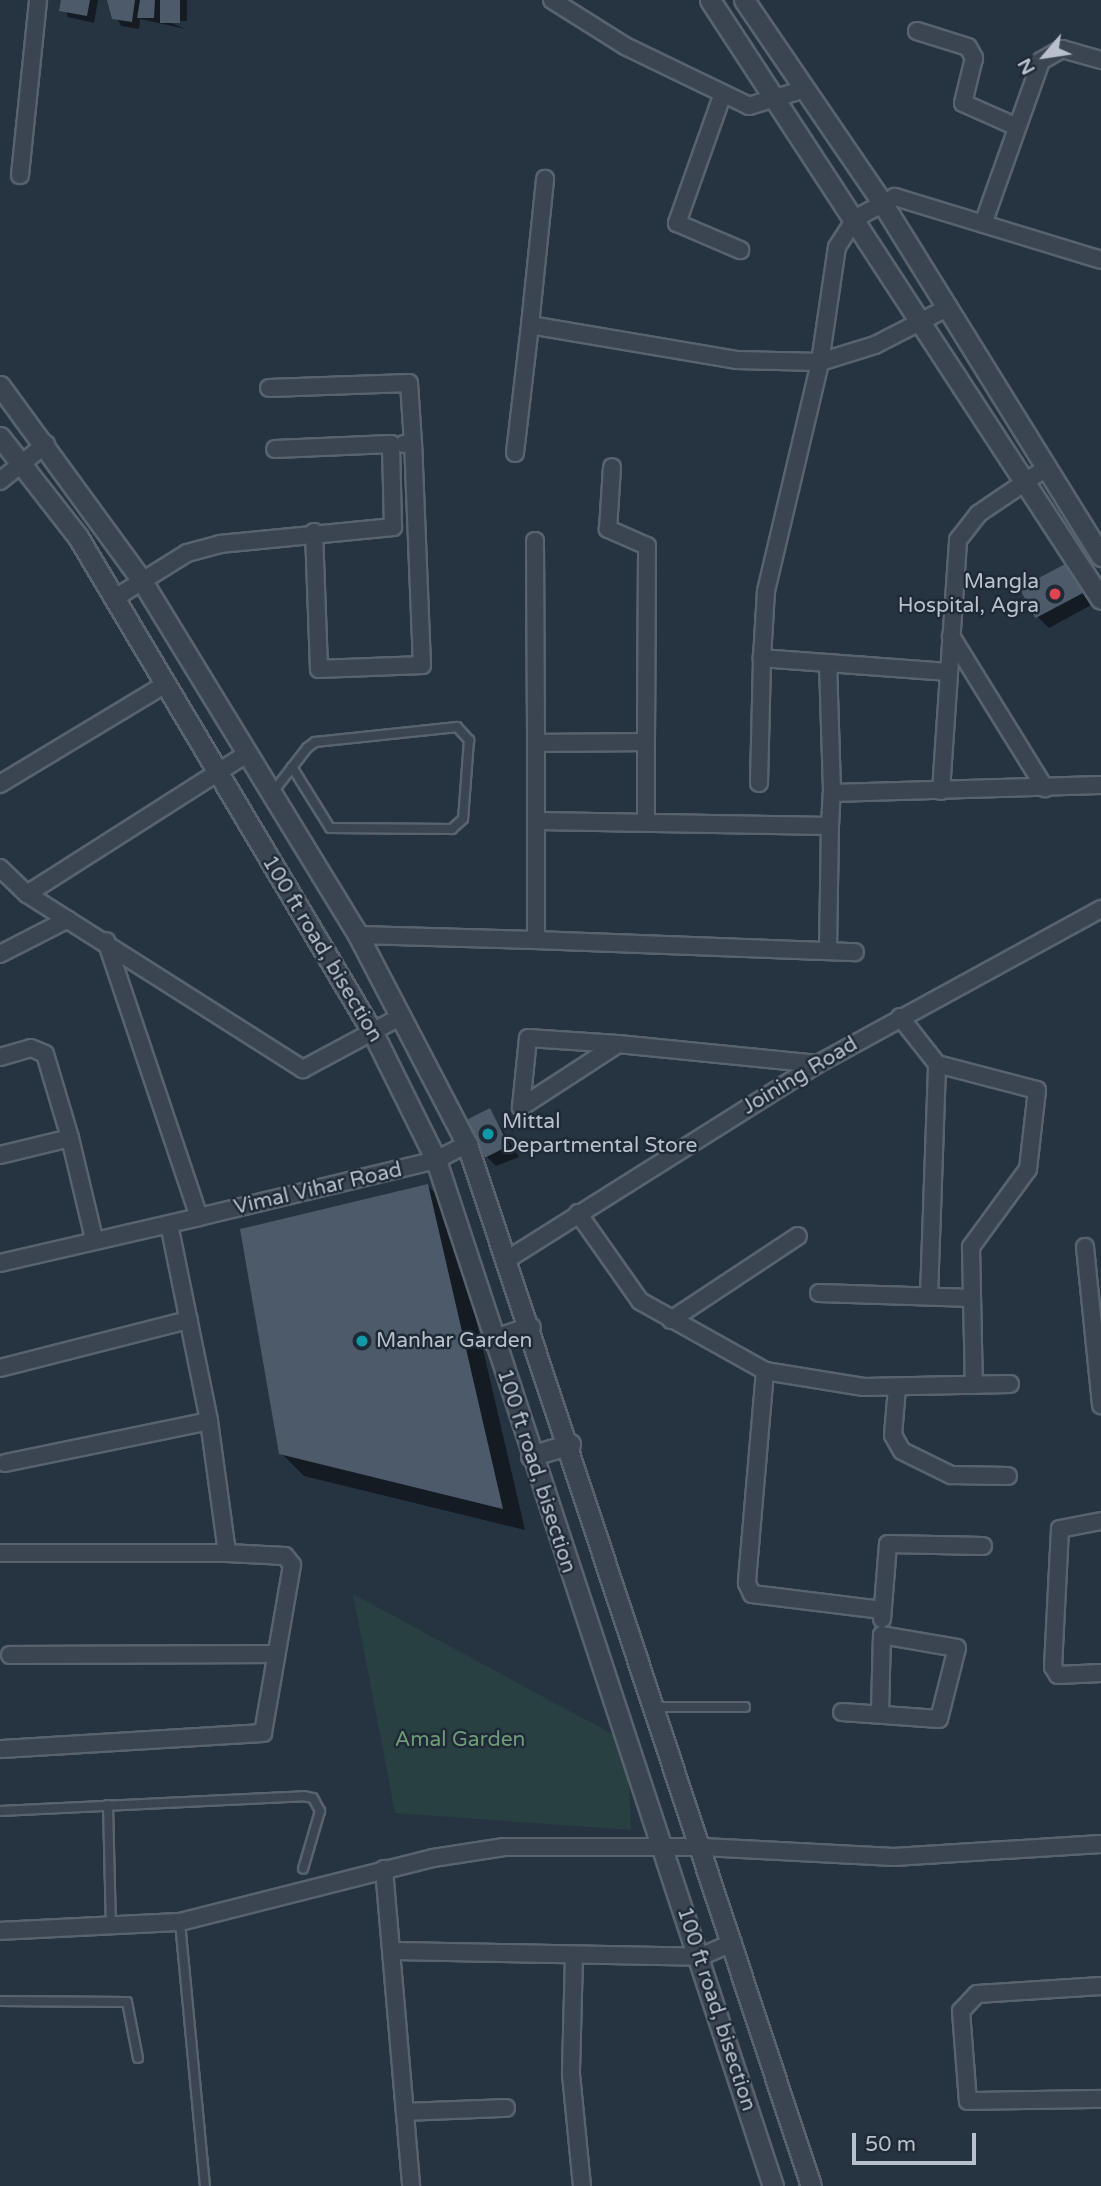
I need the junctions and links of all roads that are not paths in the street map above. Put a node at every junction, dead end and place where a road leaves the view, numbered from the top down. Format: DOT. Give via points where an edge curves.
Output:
graph roads {
  1 [pos="38,0"];
  2 [pos="552,0"];
  3 [pos="710,0"];
  4 [pos="744,0"];
  5 [pos="917,31"];
  6 [pos="1101,60"];
  7 [pos="805,89"];
  8 [pos="722,96"];
  9 [pos="776,103"];
  10 [pos="1014,126"];
  11 [pos="20,175"];
  12 [pos="545,178"];
  13 [pos="881,201"];
  14 [pos="856,218"];
  15 [pos="983,224"];
  16 [pos="740,250"];
  17 [pos="1101,260"];
  18 [pos="948,307"];
  19 [pos="921,321"];
  20 [pos="530,325"];
  21 [pos="820,362"];
  22 [pos="0,386"];
  23 [pos="269,388"];
  24 [pos="0,437"];
  25 [pos="46,444"];
  26 [pos="391,444"];
  27 [pos="413,444"];
  28 [pos="275,449"];
  29 [pos="515,453"];
  30 [pos="23,467"];
  31 [pos="612,467"];
  32 [pos="1046,468"];
  33 [pos="0,481"];
  34 [pos="1025,483"];
  35 [pos="314,532"];
  36 [pos="535,541"];
  37 [pos="1101,556"];
  38 [pos="142,581"];
  39 [pos="1100,594"];
  40 [pos="115,598"];
  41 [pos="951,636"];
  42 [pos="762,658"];
  43 [pos="828,663"];
  44 [pos="947,672"];
  45 [pos="166,684"];
  46 [pos="646,742"];
  47 [pos="536,743"];
  48 [pos="245,755"];
  49 [pos="292,767"];
  50 [pos="217,772"];
  51 [pos="760,783"];
  52 [pos="0,784"];
  53 [pos="1101,785"];
  54 [pos="1045,788"];
  55 [pos="941,791"];
  56 [pos="832,793"];
  57 [pos="271,795"];
  58 [pos="538,821"];
  59 [pos="646,822"];
  60 [pos="830,826"];
  61 [pos="0,868"];
  62 [pos="27,894"];
  63 [pos="1101,909"];
  64 [pos="68,919"];
  65 [pos="358,935"];
  66 [pos="536,940"];
  67 [pos="106,941"];
  68 [pos="828,951"];
  69 [pos="855,952"];
  70 [pos="0,954"];
  71 [pos="401,1016"];
  72 [pos="900,1017"];
  73 [pos="373,1033"];
  74 [pos="618,1044"];
  75 [pos="0,1057"];
  76 [pos="818,1064"];
  77 [pos="937,1064"];
  78 [pos="70,1138"];
  79 [pos="467,1144"];
  80 [pos="0,1155"];
  81 [pos="436,1160"];
  82 [pos="578,1213"];
  83 [pos="199,1217"];
  84 [pos="169,1224"];
  85 [pos="798,1236"];
  86 [pos="94,1239"];
  87 [pos="1085,1247"];
  88 [pos="508,1259"];
  89 [pos="0,1263"];
  90 [pos="819,1293"];
  91 [pos="1097,1294"];
  92 [pos="929,1296"];
  93 [pos="972,1298"];
  94 [pos="671,1320"];
  95 [pos="189,1321"];
  96 [pos="530,1327"];
  97 [pos="492,1340"];
  98 [pos="0,1368"];
  99 [pos="765,1371"];
  100 [pos="1010,1384"];
  101 [pos="974,1385"];
  102 [pos="897,1388"];
  103 [pos="1101,1405"];
  104 [pos="209,1420"];
  105 [pos="570,1444"];
  106 [pos="531,1456"];
  107 [pos="5,1464"];
  108 [pos="1008,1476"];
  109 [pos="1101,1521"];
  110 [pos="983,1546"];
  111 [pos="0,1553"];
  112 [pos="227,1553"];
  113 [pos="882,1610"];
  114 [pos="882,1635"];
  115 [pos="276,1654"];
  116 [pos="10,1655"];
  117 [pos="1101,1674"];
  118 [pos="656,1707"];
  119 [pos="745,1707"];
  120 [pos="842,1712"];
  121 [pos="880,1713"];
  122 [pos="0,1749"];
  123 [pos="108,1805"];
  124 [pos="0,1811"];
  125 [pos="1101,1844"];
  126 [pos="704,1847"];
  127 [pos="664,1849"];
  128 [pos="303,1869"];
  129 [pos="384,1869"];
  130 [pos="180,1922"];
  131 [pos="111,1926"];
  132 [pos="0,1931"];
  133 [pos="733,1942"];
  134 [pos="395,1951"];
  135 [pos="574,1956"];
  136 [pos="700,1957"];
  137 [pos="1101,1986"];
  138 [pos="0,2001"];
  139 [pos="138,2058"];
  140 [pos="1101,2099"];
  141 [pos="506,2108"];
  142 [pos="405,2112"];
  143 [pos="205,2186"];
  144 [pos="411,2186"];
  145 [pos="582,2186"];
  146 [pos="773,2186"];
  147 [pos="811,2186"];
  1 -- 11 [label="street"];
  2 -- 8 [label="street"];
  3 -- 9 [label="street"];
  4 -- 7 [label="street"];
  5 -- 10 [label="street" via="968,47 974,58 963,103"];
  6 -- 10 [label="street" via="1051,50"];
  7 -- 9 [label="street"];
  7 -- 13 [label="street"];
  8 -- 9 [label="street" via="749,106"];
  8 -- 16 [label="street" via="677,223"];
  9 -- 14 [label="street"];
  10 -- 15 [label="street"];
  12 -- 20 [label="street"];
  13 -- 14 [label="street"];
  13 -- 15 [label="street" via="910,199"];
  13 -- 18 [label="street"];
  14 -- 19 [label="street"];
  14 -- 21 [label="street" via="836,247"];
  15 -- 17 [label="street"];
  18 -- 19 [label="street"];
  18 -- 32 [label="street"];
  19 -- 21 [label="street" via="866,349"];
  19 -- 34 [label="street"];
  20 -- 21 [label="street" via="736,360"];
  20 -- 29 [label="street"];
  21 -- 42 [label="street" via="766,591"];
  22 -- 25 [label="street, 100 ft road, bisection"];
  23 -- 27 [label="street" via="409,383"];
  24 -- 30 [label="street, 100 ft road, bisection"];
  25 -- 30 [label="street"];
  25 -- 38 [label="street, 100 ft road, bisection"];
  26 -- 27 [label="street"];
  26 -- 28 [label="street"];
  26 -- 35 [label="street" via="393,527"];
  27 -- 35 [label="street" via="422,665 319,669"];
  30 -- 33 [label="street"];
  30 -- 40 [label="street, 100 ft road, bisection" via="78,537"];
  31 -- 46 [label="street" via="608,530 647,546"];
  32 -- 34 [label="street"];
  32 -- 37 [label="street"];
  34 -- 39 [label="street"];
  34 -- 41 [label="street" via="978,514 958,540"];
  35 -- 38 [label="street" via="187,553"];
  36 -- 47 [label="street"];
  38 -- 40 [label="street"];
  38 -- 48 [label="street, 100 ft road, bisection"];
  40 -- 45 [label="street, 100 ft road, bisection"];
  41 -- 44 [label="street"];
  41 -- 54 [label="street"];
  42 -- 43 [label="street"];
  42 -- 51 [label="street"];
  43 -- 44 [label="street"];
  43 -- 56 [label="street"];
  44 -- 55 [label="street"];
  45 -- 50 [label="street, 100 ft road, bisection"];
  45 -- 52 [label="street"];
  46 -- 47 [label="street"];
  46 -- 59 [label="street"];
  47 -- 58 [label="street"];
  48 -- 50 [label="street"];
  48 -- 57 [label="street, 100 ft road, bisection"];
  49 -- 49 [label="lane" via="325,738 457,727 469,740 463,819 452,829 330,828"];
  49 -- 57 [label="lane"];
  50 -- 62 [label="street"];
  50 -- 73 [label="street, 100 ft road, bisection"];
  53 -- 54 [label="street"];
  54 -- 55 [label="street"];
  55 -- 56 [label="street"];
  56 -- 60 [label="street"];
  57 -- 65 [label="street, 100 ft road, bisection"];
  58 -- 59 [label="street"];
  58 -- 66 [label="street"];
  59 -- 60 [label="street"];
  60 -- 68 [label="street"];
  61 -- 62 [label="street"];
  62 -- 64 [label="street"];
  63 -- 72 [label="street, Joining Road"];
  64 -- 67 [label="street"];
  64 -- 70 [label="street"];
  65 -- 66 [label="street"];
  65 -- 71 [label="street, 100 ft road, bisection"];
  66 -- 68 [label="street"];
  67 -- 73 [label="street" via="303,1069"];
  67 -- 83 [label="street"];
  68 -- 69 [label="street"];
  71 -- 73 [label="street"];
  71 -- 79 [label="street, 100 ft road, bisection"];
  72 -- 76 [label="street, Joining Road"];
  72 -- 77 [label="street"];
  73 -- 81 [label="street, 100 ft road, bisection"];
  74 -- 74 [label="street" via="525,1109 521,1107 527,1039"];
  74 -- 76 [label="street"];
  75 -- 78 [label="street" via="40,1048"];
  76 -- 82 [label="street, Joining Road"];
  77 -- 92 [label="street"];
  77 -- 93 [label="street" via="1031,1084 1039,1096 1021,1186 974,1237"];
  78 -- 80 [label="street"];
  78 -- 86 [label="street"];
  79 -- 81 [label="street, Vimal Vihar Road"];
  79 -- 88 [label="street, 100 ft road, bisection"];
  81 -- 83 [label="street, Vimal Vihar Road"];
  81 -- 97 [label="street, 100 ft road, bisection"];
  82 -- 88 [label="street, Joining Road"];
  82 -- 94 [label="street" via="628,1290"];
  83 -- 84 [label="street, Vimal Vihar Road"];
  84 -- 86 [label="street, Vimal Vihar Road"];
  84 -- 95 [label="street"];
  85 -- 94 [label="street"];
  86 -- 89 [label="street, Vimal Vihar Road"];
  87 -- 91 [label="street"];
  88 -- 96 [label="street, 100 ft road, bisection"];
  90 -- 92 [label="street"];
  91 -- 103 [label="street"];
  92 -- 93 [label="street"];
  93 -- 101 [label="street"];
  94 -- 99 [label="street"];
  95 -- 98 [label="street"];
  95 -- 104 [label="street"];
  96 -- 97 [label="street"];
  96 -- 105 [label="street, 100 ft road, bisection"];
  97 -- 106 [label="street, 100 ft road, bisection"];
  99 -- 102 [label="street"];
  99 -- 113 [label="street" via="747,1583 752,1594"];
  100 -- 101 [label="street"];
  101 -- 102 [label="street"];
  102 -- 108 [label="street" via="893,1436 902,1451 951,1475"];
  104 -- 107 [label="street"];
  104 -- 112 [label="street"];
  105 -- 106 [label="street"];
  105 -- 118 [label="street, 100 ft road, bisection"];
  106 -- 127 [label="street, 100 ft road, bisection"];
  109 -- 117 [label="street" via="1060,1529 1053,1668 1058,1675"];
  110 -- 113 [label="street" via="888,1544"];
  111 -- 112 [label="street"];
  112 -- 115 [label="street" via="290,1559"];
  113 -- 114 [label="street"];
  114 -- 121 [label="street"];
  114 -- 121 [label="street" via="952,1644 958,1650 939,1719"];
  115 -- 116 [label="street"];
  115 -- 122 [label="street" via="263,1733"];
  118 -- 119 [label="lane"];
  118 -- 126 [label="street, 100 ft road, bisection"];
  120 -- 121 [label="street"];
  123 -- 124 [label="lane"];
  123 -- 128 [label="lane" via="313,1798 320,1811"];
  123 -- 131 [label="lane"];
  125 -- 126 [label="street" via="894,1857"];
  126 -- 127 [label="street"];
  126 -- 133 [label="street, 100 ft road, bisection"];
  127 -- 129 [label="street" via="504,1847"];
  127 -- 136 [label="street, 100 ft road, bisection"];
  129 -- 130 [label="street"];
  129 -- 134 [label="street"];
  130 -- 131 [label="street"];
  130 -- 143 [label="lane"];
  131 -- 132 [label="street"];
  133 -- 136 [label="street"];
  133 -- 147 [label="street, 100 ft road, bisection"];
  134 -- 135 [label="street"];
  134 -- 142 [label="street"];
  135 -- 136 [label="street"];
  135 -- 145 [label="street" via="570,2074"];
  136 -- 146 [label="street, 100 ft road, bisection"];
  137 -- 140 [label="street" via="977,1994 961,2011 968,2101"];
  138 -- 139 [label="lane" via="127,2002"];
  141 -- 142 [label="street"];
  142 -- 144 [label="street"];
}
